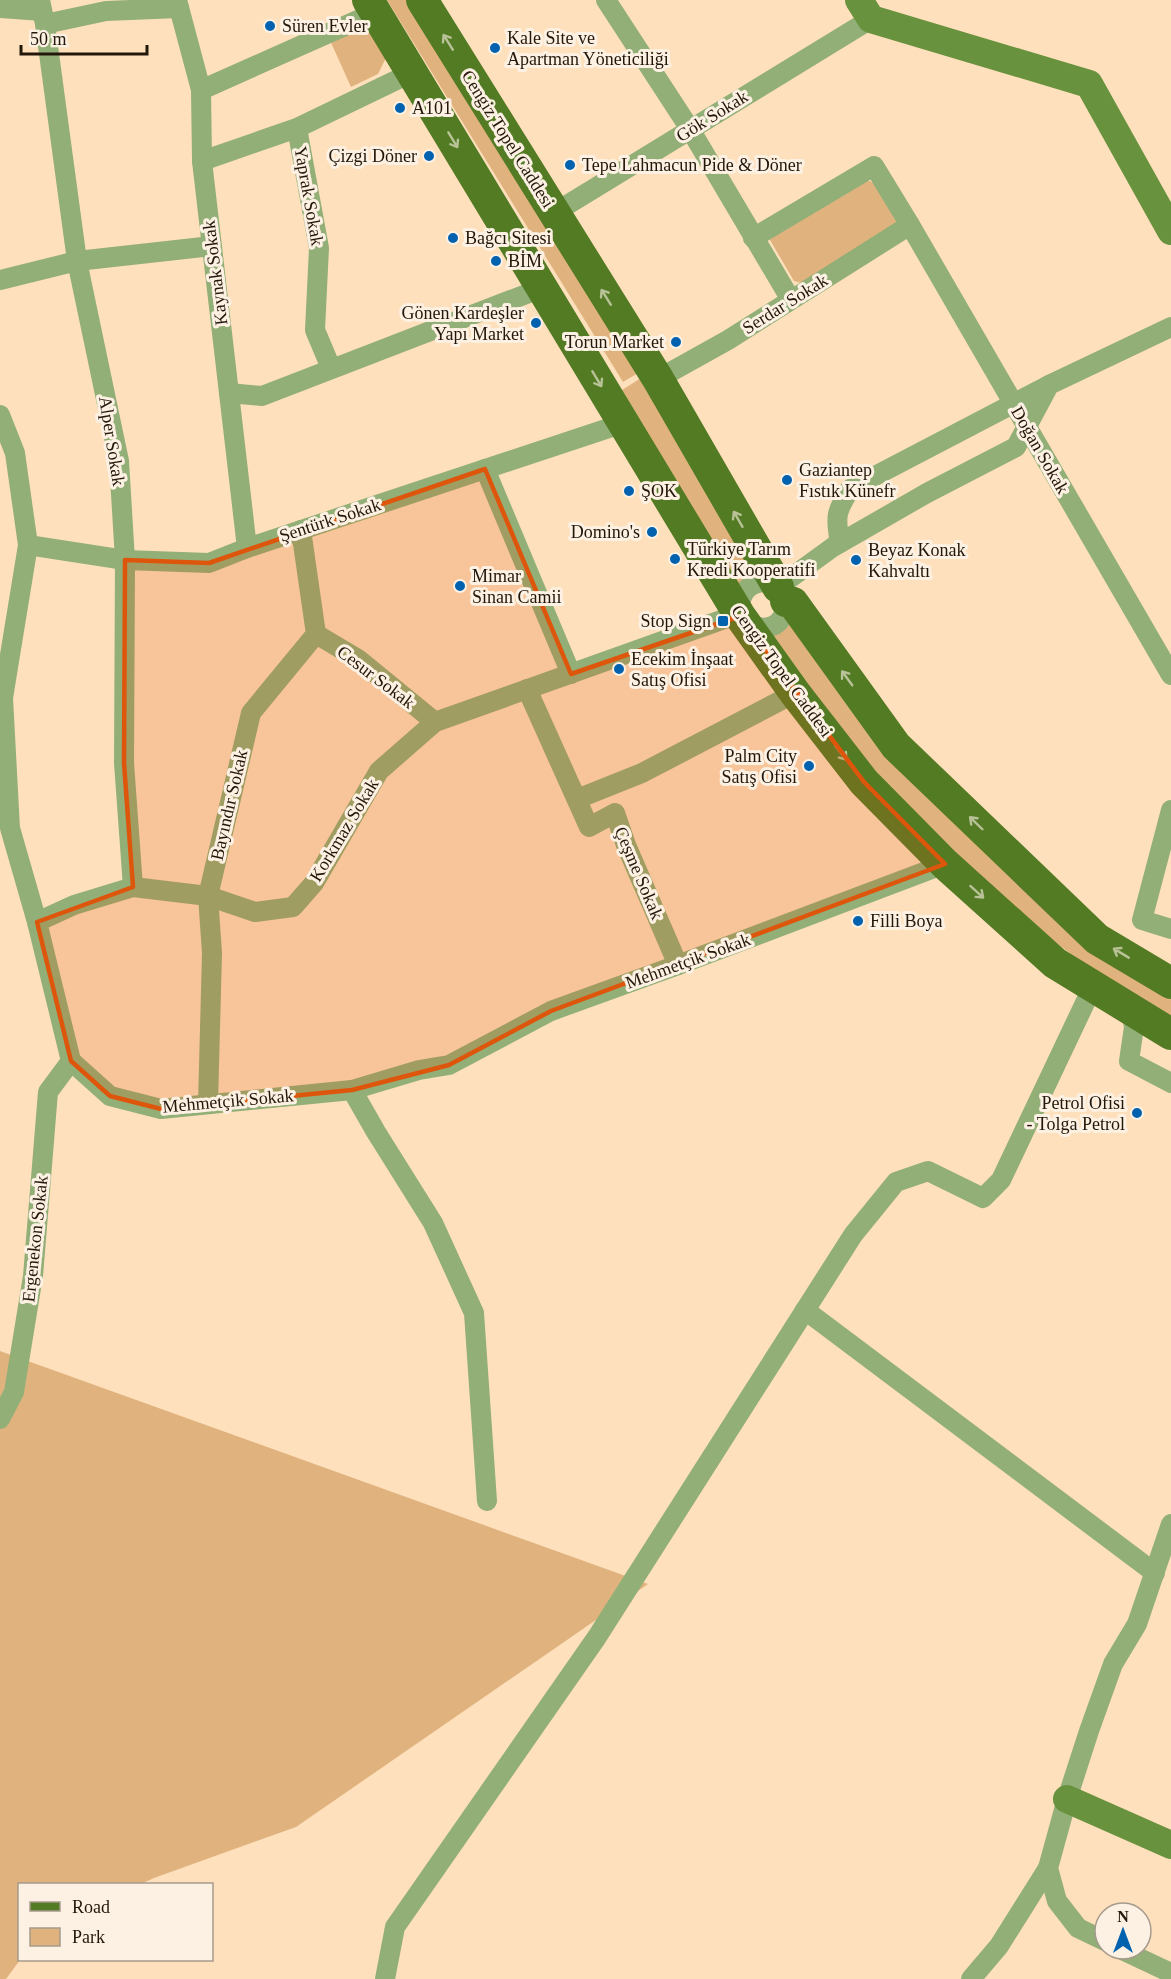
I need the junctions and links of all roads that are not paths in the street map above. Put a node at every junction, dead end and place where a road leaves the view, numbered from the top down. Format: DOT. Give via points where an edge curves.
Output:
graph roads {
  1 [pos="422,0"];
  2 [pos="606,0"];
  3 [pos="178,4"];
  4 [pos="372,6"];
  5 [pos="0,8"];
  6 [pos="865,9"];
  7 [pos="43,12"];
  8 [pos="413,72"];
  9 [pos="201,90"];
  10 [pos="297,128"];
  11 [pos="690,129"];
  12 [pos="202,161"];
  13 [pos="554,213"];
  14 [pos="910,225"];
  15 [pos="1171,231"];
  16 [pos="753,238"];
  17 [pos="212,246"];
  18 [pos="77,261"];
  19 [pos="0,280"];
  20 [pos="542,288"];
  21 [pos="791,300"];
  22 [pos="1171,327"];
  23 [pos="331,368"];
  24 [pos="658,379"];
  25 [pos="1049,385"];
  26 [pos="229,393"];
  27 [pos="1013,404"];
  28 [pos="0,415"];
  29 [pos="624,423"];
  30 [pos="1027,427"];
  31 [pos="485,469"];
  32 [pos="301,530"];
  33 [pos="840,543"];
  34 [pos="28,545"];
  35 [pos="247,548"];
  36 [pos="125,560"];
  37 [pos="782,594"];
  38 [pos="740,616"];
  39 [pos="316,634"];
  40 [pos="571,674"];
  41 [pos="1171,675"];
  42 [pos="527,689"];
  43 [pos="795,693"];
  44 [pos="435,722"];
  45 [pos="577,799"];
  46 [pos="1171,810"];
  47 [pos="945,864"];
  48 [pos="133,888"];
  49 [pos="208,896"];
  50 [pos="37,922"];
  51 [pos="1171,929"];
  52 [pos="678,965"];
  53 [pos="1171,983"];
  54 [pos="1093,986"];
  55 [pos="1131,1009"];
  56 [pos="1171,1034"];
  57 [pos="71,1061"];
  58 [pos="1171,1083"];
  59 [pos="352,1090"];
  60 [pos="208,1104"];
  61 [pos="805,1310"];
  62 [pos="0,1419"];
  63 [pos="487,1501"];
  64 [pos="1171,1524"];
  65 [pos="1155,1573"];
  66 [pos="1067,1799"];
  67 [pos="1171,1845"];
  68 [pos="1048,1868"];
  69 [pos="1093,1935"];
  70 [pos="1146,1961"];
  71 [pos="1171,1973"];
  72 [pos="385,1979"];
  73 [pos="971,1979"];
  13 -- 1 [label="main road, Cengiz Topel Caddesi, one-way"];
  2 -- 11 [label="street"];
  3 -- 7 [label="street"];
  3 -- 9 [label="street, Kaynak Sokak"];
  4 -- 8 [label="main road, Cengiz Topel Caddesi"];
  4 -- 9 [label="street"];
  5 -- 7 [label="street"];
  6 -- 11 [label="street, Gök Sokak"];
  6 -- 15 [label="street" via="1089,84"];
  7 -- 18 [label="street, Alper Sokak"];
  8 -- 10 [label="street"];
  8 -- 20 [label="main road, Cengiz Topel Caddesi, one-way"];
  9 -- 12 [label="street, Kaynak Sokak"];
  10 -- 12 [label="street"];
  10 -- 23 [label="street, Yaprak Sokak" via="319,248 315,330"];
  11 -- 13 [label="street, Gök Sokak"];
  11 -- 16 [label="street"];
  12 -- 17 [label="street, Kaynak Sokak"];
  24 -- 13 [label="main road, Cengiz Topel Caddesi, one-way"];
  14 -- 16 [label="street, Doğan Sokak" via="873,166"];
  14 -- 21 [label="street, Serdar Sokak"];
  14 -- 27 [label="street, Doğan Sokak"];
  16 -- 21 [label="street"];
  17 -- 18 [label="street"];
  17 -- 26 [label="street, Kaynak Sokak"];
  18 -- 19 [label="street"];
  18 -- 36 [label="street, Alper Sokak" via="118,461"];
  20 -- 23 [label="street"];
  20 -- 29 [label="main road, Cengiz Topel Caddesi, one-way"];
  21 -- 24 [label="street, Serdar Sokak"];
  22 -- 25 [label="street"];
  23 -- 26 [label="street" via="262,396"];
  37 -- 24 [label="main road, Cengiz Topel Caddesi, one-way"];
  25 -- 27 [label="street"];
  25 -- 30 [label="street"];
  26 -- 35 [label="street, Kaynak Sokak"];
  27 -- 30 [label="street, Doğan Sokak"];
  27 -- 33 [label="street" via="850,489 840,505 836,523"];
  28 -- 34 [label="street" via="15,453"];
  29 -- 31 [label="street, Şentürk Sokak"];
  29 -- 38 [label="main road, Cengiz Topel Caddesi"];
  30 -- 33 [label="street" via="1016,447"];
  30 -- 41 [label="street, Doğan Sokak"];
  31 -- 32 [label="street, Şentürk Sokak"];
  31 -- 40 [label="street"];
  32 -- 35 [label="street, Şentürk Sokak"];
  32 -- 39 [label="street"];
  33 -- 37 [label="street"];
  34 -- 36 [label="street, Şentürk Sokak"];
  34 -- 50 [label="street" via="3,698 10,828"];
  35 -- 36 [label="street, Şentürk Sokak" via="209,563"];
  36 -- 48 [label="street, Alper Sokak" via="124,763"];
  37 -- 38 [label="street" via="764,582 750,586 741,598"];
  37 -- 38 [label="street" via="784,616 773,626 758,628"];
  53 -- 37 [label="main road, Cengiz Topel Caddesi, one-way" via="1097,939 896,746 793,603"];
  38 -- 40 [label="street, Korkmaz Sokak"];
  38 -- 43 [label="main road, Cengiz Topel Caddesi"];
  39 -- 44 [label="street, Cesur Sokak" via="358,659"];
  39 -- 49 [label="street, Bayındır Sokak" via="251,713"];
  40 -- 42 [label="street, Korkmaz Sokak"];
  42 -- 44 [label="street, Korkmaz Sokak"];
  42 -- 45 [label="street, Çeşme Sokak"];
  43 -- 45 [label="street" via="642,773"];
  43 -- 47 [label="main road, Cengiz Topel Caddesi, one-way" via="864,782"];
  44 -- 49 [label="street, Korkmaz Sokak" via="379,771 314,883 293,908 255,912"];
  45 -- 52 [label="street, Çeşme Sokak" via="590,826 615,813"];
  46 -- 51 [label="street" via="1142,920"];
  47 -- 52 [label="street, Mehmetçik Sokak"];
  47 -- 54 [label="main road, Cengiz Topel Caddesi, one-way" via="1054,963"];
  48 -- 49 [label="street, Korkmaz Sokak"];
  48 -- 50 [label="street, Korkmaz Sokak" via="74,905"];
  49 -- 60 [label="street, Bayındır Sokak" via="212,953"];
  50 -- 57 [label="street"];
  52 -- 59 [label="street, Mehmetçik Sokak" via="551,1011 449,1065"];
  54 -- 55 [label="main road, Cengiz Topel Caddesi"];
  54 -- 61 [label="street" via="1001,1180 983,1198 928,1171 896,1182 853,1235"];
  55 -- 56 [label="main road, Cengiz Topel Caddesi"];
  55 -- 58 [label="street" via="1134,1027 1128,1061"];
  57 -- 60 [label="street, Mehmetçik Sokak" via="110,1096 161,1109"];
  57 -- 62 [label="street, Ergenekon Sokak" via="48,1092 33,1276 14,1392"];
  59 -- 60 [label="street, Mehmetçik Sokak"];
  59 -- 63 [label="street" via="433,1223 474,1313"];
  61 -- 65 [label="street"];
  61 -- 72 [label="street" via="597,1637 395,1927"];
  64 -- 65 [label="street"];
  65 -- 66 [label="street" via="1137,1624 1113,1664"];
  66 -- 67 [label="street"];
  66 -- 68 [label="street"];
  68 -- 69 [label="street" via="1058,1901 1078,1928"];
  68 -- 73 [label="street" via="999,1946"];
  70 -- 71 [label="street"];
}
